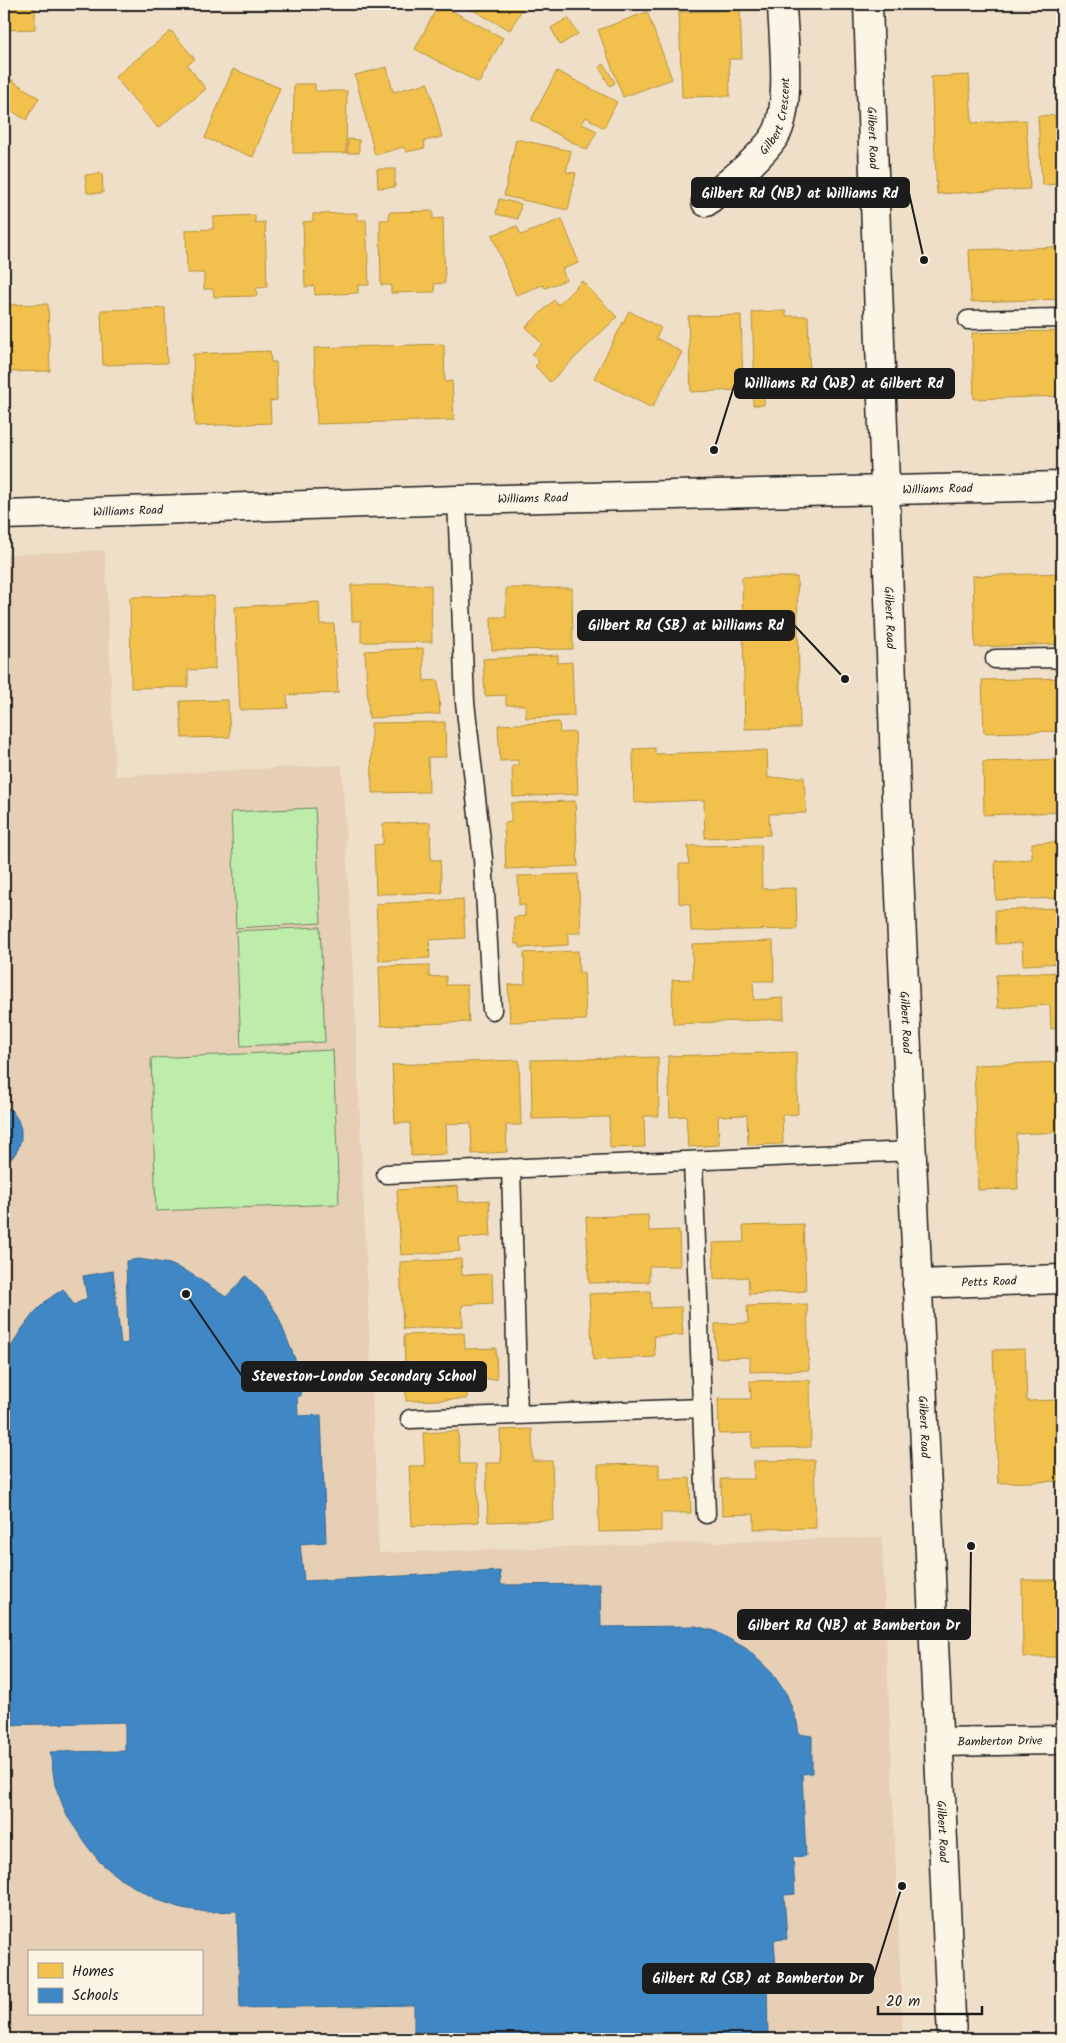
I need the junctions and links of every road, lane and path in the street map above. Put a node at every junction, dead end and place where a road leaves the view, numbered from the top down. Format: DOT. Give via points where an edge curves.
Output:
graph roads {
  1 [pos="782,4"];
  2 [pos="868,4"];
  3 [pos="706,202"];
  4 [pos="1062,318"];
  5 [pos="968,320"];
  6 [pos="1062,486"];
  7 [pos="886,491"];
  8 [pos="457,500"];
  9 [pos="4,515"];
  10 [pos="995,659"];
  11 [pos="1062,661"];
  12 [pos="492,1010"];
  13 [pos="912,1151"];
  14 [pos="693,1161"];
  15 [pos="511,1168"];
  16 [pos="386,1174"];
  17 [pos="1062,1279"];
  18 [pos="917,1284"];
  19 [pos="702,1408"];
  20 [pos="518,1415"];
  21 [pos="410,1419"];
  22 [pos="706,1514"];
  23 [pos="1062,1740"];
  24 [pos="939,1742"];
  25 [pos="952,2039"];
  1 -- 3 [label="main road, Gilbert Crescent" via="784,97 776,135"];
  2 -- 7 [label="main road, Gilbert Road"];
  4 -- 5 [label="lane"];
  6 -- 7 [label="main road, Williams Road"];
  7 -- 8 [label="main road, Williams Road"];
  7 -- 13 [label="main road, Gilbert Road"];
  8 -- 9 [label="main road, Williams Road"];
  8 -- 12 [label="lane" via="465,702 484,858"];
  10 -- 11 [label="lane" via="1054,658"];
  13 -- 14 [label="lane"];
  13 -- 18 [label="main road, Gilbert Road"];
  14 -- 15 [label="lane"];
  14 -- 19 [label="lane"];
  15 -- 16 [label="lane"];
  15 -- 20 [label="lane"];
  17 -- 18 [label="main road, Petts Road"];
  18 -- 24 [label="main road, Gilbert Road"];
  19 -- 20 [label="lane"];
  19 -- 22 [label="lane"];
  20 -- 21 [label="lane"];
  23 -- 24 [label="main road, Bamberton Drive"];
  24 -- 25 [label="main road, Gilbert Road"];
}
